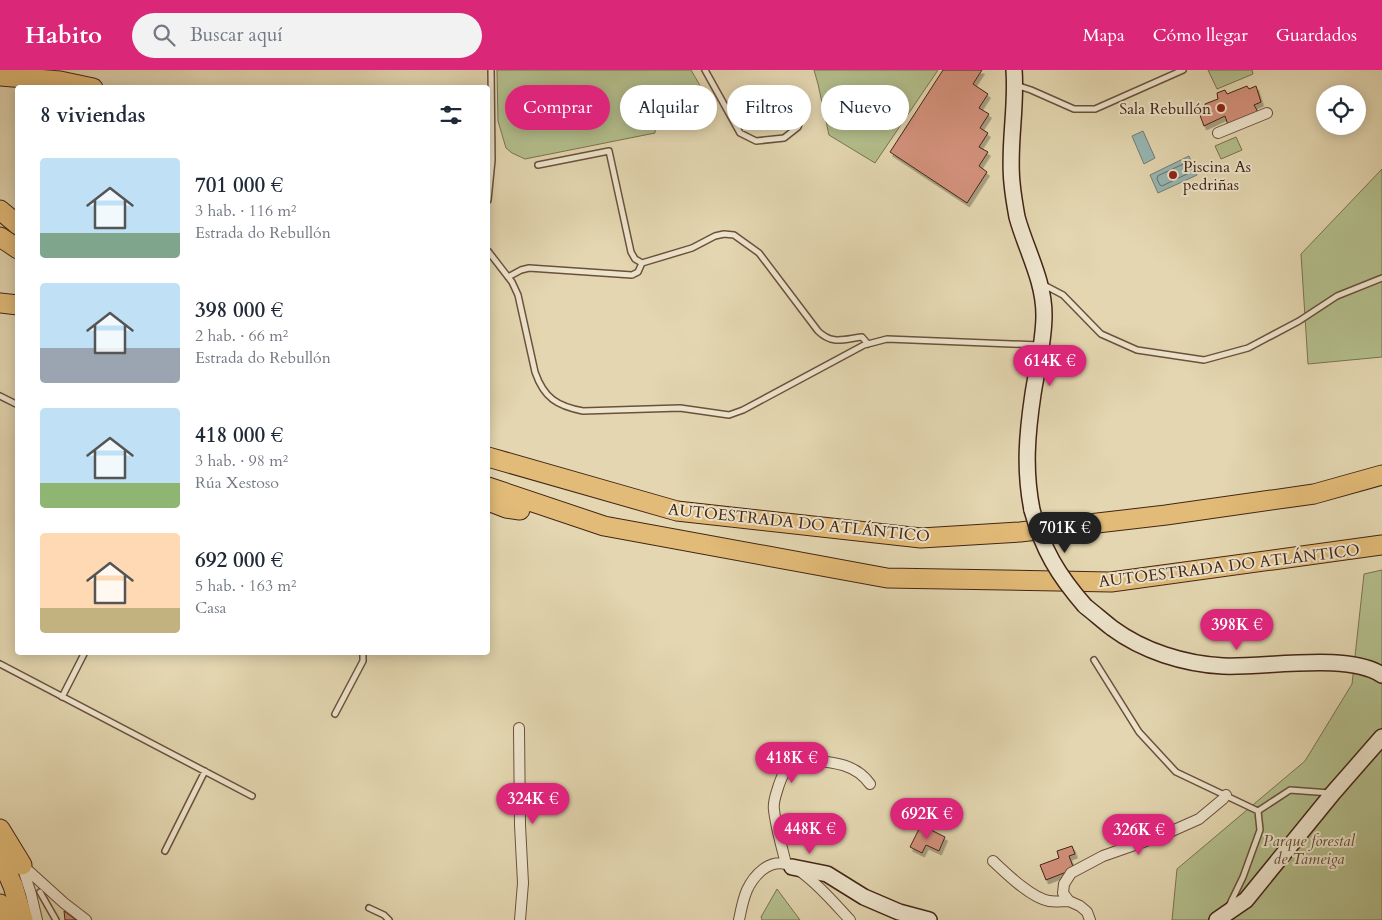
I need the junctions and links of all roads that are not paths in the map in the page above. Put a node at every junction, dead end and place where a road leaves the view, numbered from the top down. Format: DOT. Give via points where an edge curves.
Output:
graph roads {
  1 [pos="491,70"];
  2 [pos="705,70"];
  3 [pos="1183,70"];
  4 [pos="0,76"];
  5 [pos="1014,78"];
  6 [pos="81,85"];
  7 [pos="727,110"];
  8 [pos="1266,113"];
  9 [pos="738,130"];
  10 [pos="794,130"];
  11 [pos="1218,133"];
  12 [pos="538,165"];
  13 [pos="490,180"];
  14 [pos="0,209"];
  15 [pos="15,212"];
  16 [pos="15,222"];
  17 [pos="0,237"];
  18 [pos="15,247"];
  19 [pos="490,254"];
  20 [pos="642,263"];
  21 [pos="508,277"];
  22 [pos="1382,278"];
  23 [pos="1040,283"];
  24 [pos="0,303"];
  25 [pos="15,305"];
  26 [pos="868,344"];
  27 [pos="1042,346"];
  28 [pos="0,396"];
  29 [pos="15,404"];
  30 [pos="490,458"];
  31 [pos="1382,475"];
  32 [pos="490,488"];
  33 [pos="490,502"];
  34 [pos="604,526"];
  35 [pos="1382,545"];
  36 [pos="83,655"];
  37 [pos="363,655"];
  38 [pos="1094,660"];
  39 [pos="0,664"];
  40 [pos="1382,675"];
  41 [pos="62,697"];
  42 [pos="335,714"];
  43 [pos="519,728"];
  44 [pos="1382,737"];
  45 [pos="205,771"];
  46 [pos="870,784"];
  47 [pos="1334,793"];
  48 [pos="1226,795"];
  49 [pos="252,796"];
  50 [pos="1258,811"];
  51 [pos="0,829"];
  52 [pos="165,851"];
  53 [pos="0,856"];
  54 [pos="993,861"];
  55 [pos="22,865"];
  56 [pos="789,866"];
  57 [pos="39,891"];
  58 [pos="1069,901"];
  59 [pos="0,904"];
  60 [pos="369,908"];
  61 [pos="1220,918"];
  62 [pos="5,920"];
  63 [pos="23,920"];
  64 [pos="37,920"];
  65 [pos="56,920"];
  66 [pos="86,920"];
  67 [pos="389,920"];
  68 [pos="520,920"];
  69 [pos="739,920"];
  70 [pos="850,920"];
  71 [pos="929,920"];
  72 [pos="1090,920"];
  1 -- 13 [label="lane"];
  2 -- 7 [label="lane"];
  3 -- 5 [label="lane" via="1094,109 1074,109 1031,90"];
  4 -- 6 [label="highway" via="60,80"];
  5 -- 23 [label="street" via="1012,183 1018,217"];
  8 -- 11 [label="street"];
  9 -- 10 [label="lane" via="756,141 784,138"];
  12 -- 20 [label="lane" via="608,151 631,252"];
  14 -- 15 [label="highway"];
  14 -- 16 [label="highway"];
  17 -- 18 [label="highway"];
  19 -- 21 [label="lane"];
  20 -- 21 [label="lane" via="638,272 632,275 529,268"];
  20 -- 26 [label="lane" via="692,248 715,236 734,236 759,253 825,338 862,337"];
  21 -- 26 [label="lane" via="518,295 539,383 556,402 583,411 680,408 729,416"];
  22 -- 23 [label="lane" via="1337,296 1248,348 1204,360 1137,350 1101,334 1063,295"];
  23 -- 27 [label="street" via="1044,314"];
  24 -- 25 [label="highway"];
  26 -- 27 [label="lane" via="887,339"];
  27 -- 40 [label="street, bridge" via="1028,431 1027,482 1032,510 1051,560 1085,606 1113,629 1143,646 1196,663 1252,666 1326,662 1351,664"];
  28 -- 29 [label="lane"];
  30 -- 31 [label="highway, AUTOESTRADA DO ATLÁNTICO" via="677,511 921,538 1020,532 1166,515 1314,494"];
  32 -- 34 [label="highway, AUTOESTRADA DO ATLÁNTICO"];
  33 -- 34 [label="highway" via="506,508"];
  34 -- 35 [label="highway, AUTOESTRADA DO ATLÁNTICO" via="886,578 1111,582"];
  36 -- 41 [label="lane"];
  37 -- 42 [label="lane" via="363,661"];
  38 -- 48 [label="lane" via="1139,732 1176,772"];
  39 -- 41 [label="lane"];
  41 -- 45 [label="lane"];
  43 -- 68 [label="street" via="523,883"];
  44 -- 47 [label="street"];
  45 -- 49 [label="lane"];
  45 -- 52 [label="lane"];
  46 -- 56 [label="street" via="843,764 802,759 786,768 773,808"];
  47 -- 50 [label="lane" via="1290,790"];
  47 -- 61 [label="street" via="1246,900"];
  48 -- 50 [label="lane"];
  48 -- 58 [label="street" via="1199,819 1102,856 1071,873 1063,893"];
  50 -- 61 [label="lane" via="1260,830 1243,877"];
  51 -- 55 [label="highway"];
  53 -- 63 [label="highway"];
  54 -- 58 [label="street" via="1009,877 1047,901"];
  55 -- 57 [label="street"];
  55 -- 57 [label="street"];
  56 -- 69 [label="street" via="774,864 759,873 746,891"];
  56 -- 70 [label="street" via="811,880"];
  56 -- 71 [label="street" via="827,874 864,897 898,912"];
  57 -- 64 [label="street"];
  57 -- 65 [label="lane"];
  57 -- 66 [label="street"];
  58 -- 72 [label="street" via="1087,912"];
  59 -- 62 [label="highway"];
  60 -- 67 [label="lane"];
}
